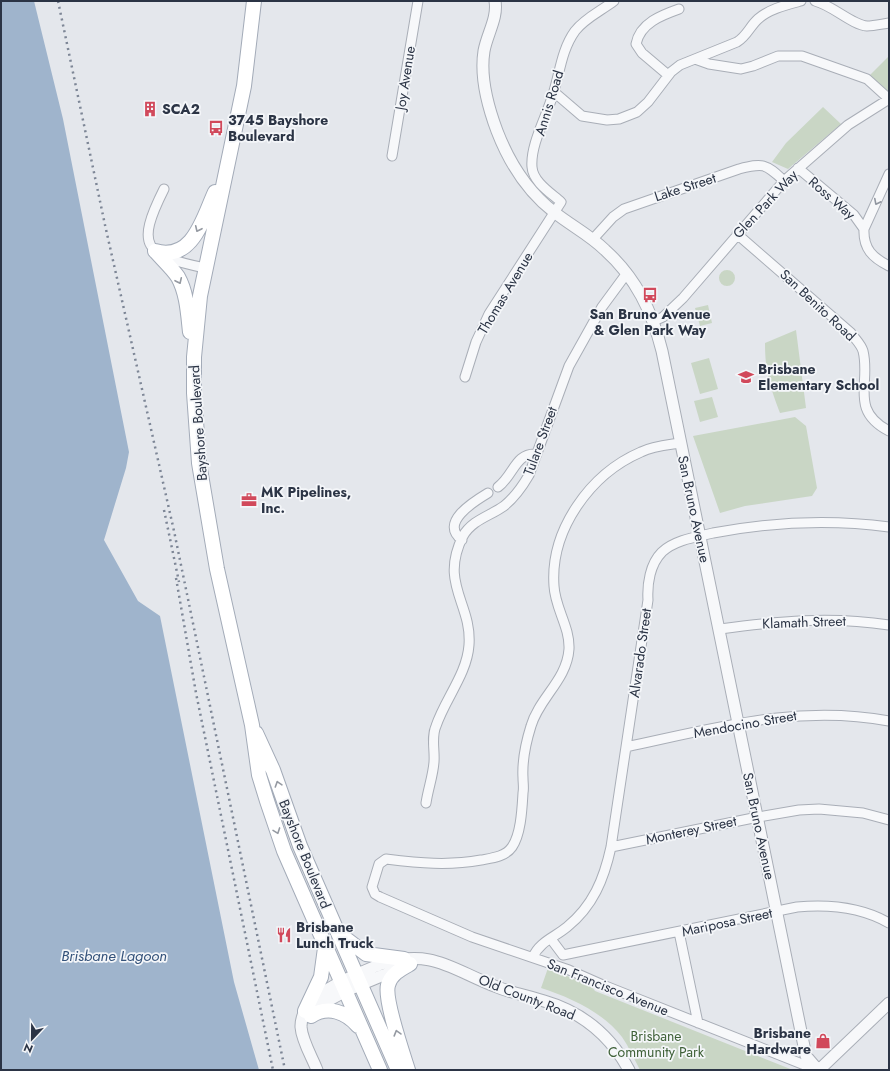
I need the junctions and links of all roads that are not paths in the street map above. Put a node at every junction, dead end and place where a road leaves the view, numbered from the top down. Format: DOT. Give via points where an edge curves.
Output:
graph roads {
  1 [pos="254,1"];
  2 [pos="418,1"];
  3 [pos="494,1"];
  4 [pos="614,1"];
  5 [pos="801,1"];
  6 [pos="815,1"];
  7 [pos="680,9"];
  8 [pos="889,23"];
  9 [pos="695,59"];
  10 [pos="668,75"];
  11 [pos="554,92"];
  12 [pos="889,99"];
  13 [pos="392,156"];
  14 [pos="226,168"];
  15 [pos="798,168"];
  16 [pos="889,174"];
  17 [pos="784,181"];
  18 [pos="164,189"];
  19 [pos="555,213"];
  20 [pos="864,229"];
  21 [pos="737,234"];
  22 [pos="593,240"];
  23 [pos="155,251"];
  24 [pos="889,266"];
  25 [pos="205,268"];
  26 [pos="626,273"];
  27 [pos="654,321"];
  28 [pos="194,357"];
  29 [pos="465,378"];
  30 [pos="889,431"];
  31 [pos="680,443"];
  32 [pos="536,454"];
  33 [pos="498,487"];
  34 [pos="488,493"];
  35 [pos="889,527"];
  36 [pos="700,536"];
  37 [pos="462,540"];
  38 [pos="889,625"];
  39 [pos="720,629"];
  40 [pos="889,722"];
  41 [pos="738,724"];
  42 [pos="252,725"];
  43 [pos="626,747"];
  44 [pos="426,803"];
  45 [pos="758,817"];
  46 [pos="889,820"];
  47 [pos="611,847"];
  48 [pos="777,911"];
  49 [pos="889,923"];
  50 [pos="338,932"];
  51 [pos="679,932"];
  52 [pos="551,939"];
  53 [pos="325,948"];
  54 [pos="563,955"];
  55 [pos="533,957"];
  56 [pos="407,961"];
  57 [pos="559,966"];
  58 [pos="359,980"];
  59 [pos="344,988"];
  60 [pos="889,1003"];
  61 [pos="308,1013"];
  62 [pos="698,1023"];
  63 [pos="364,1034"];
  64 [pos="317,1070"];
  65 [pos="380,1070"];
  66 [pos="398,1070"];
  67 [pos="408,1070"];
  68 [pos="629,1070"];
  69 [pos="818,1070"];
  1 -- 14 [label="main road, Bayshore Boulevard" via="246,74"];
  2 -- 13 [label="street, Joy Avenue"];
  3 -- 19 [label="street, San Bruno Avenue" via="495,16 485,44 483,65 495,125 530,190"];
  4 -- 11 [label="street, Annis Road" via="586,19 576,30 565,48"];
  5 -- 9 [label="street" via="769,11 737,42"];
  6 -- 8 [label="street" via="826,4 866,26"];
  7 -- 10 [label="street" via="648,24 640,33 636,44 642,54"];
  9 -- 10 [label="street" via="680,65"];
  9 -- 12 [label="street" via="741,69 778,56 802,56 867,79"];
  10 -- 11 [label="street" via="648,102 637,112 620,119 606,120 582,116"];
  11 -- 19 [label="street, Annis Road" via="533,153 532,169 537,180 561,202"];
  12 -- 15 [label="street, Glen Park Way" via="848,125"];
  14 -- 23 [label="main road, one-way" via="191,243 178,252"];
  14 -- 25 [label="main road, Bayshore Boulevard"];
  15 -- 17 [label="street, Glen Park Way"];
  15 -- 20 [label="street, Ross Way" via="854,216"];
  16 -- 20 [label="street, one-way"];
  17 -- 21 [label="street, Glen Park Way"];
  17 -- 22 [label="street, Lake Street" via="770,168 758,164 624,209 613,217"];
  18 -- 23 [label="street" via="148,228 150,244"];
  19 -- 22 [label="street, San Bruno Avenue"];
  19 -- 29 [label="street, Thomas Avenue" via="489,314 476,342"];
  20 -- 24 [label="street" via="867,249 875,258"];
  21 -- 27 [label="street, Glen Park Way" via="676,305 663,317"];
  21 -- 30 [label="street, San Benito Road" via="842,323 858,342 864,359 863,389 866,406 875,422"];
  22 -- 26 [label="street, San Bruno Avenue"];
  23 -- 25 [label="street" via="167,259"];
  23 -- 28 [label="main road, one-way" via="177,275 180,282 186,300"];
  25 -- 28 [label="main road, Bayshore Boulevard"];
  26 -- 27 [label="street, San Bruno Avenue" via="645,299"];
  26 -- 32 [label="street, Tulare Street" via="602,307 569,366"];
  27 -- 31 [label="street, San Bruno Avenue"];
  28 -- 42 [label="main road, Bayshore Boulevard" via="196,428 204,498 235,655"];
  31 -- 36 [label="street, San Bruno Avenue"];
  31 -- 55 [label="street, San Francisco Avenue" via="640,452 614,468 586,494 562,534 555,559 554,587 557,605 568,636 568,658 562,674 531,724 525,754 519,826 512,847 502,855 451,864 419,864 384,859 379,864 372,884 373,891 380,897 472,937"];
  32 -- 33 [label="street" via="528,453 521,457 507,481"];
  32 -- 37 [label="street, Tulare Street" via="528,476 518,492 504,506 472,526"];
  34 -- 37 [label="street" via="475,501 454,522 456,535"];
  35 -- 36 [label="street, Alvarado Street" via="804,522"];
  36 -- 39 [label="street, San Bruno Avenue"];
  36 -- 43 [label="street, Alvarado Street" via="678,542 668,548 657,558 650,573"];
  37 -- 44 [label="street, Tulare Street" via="453,577 469,627 468,655 436,726 433,768"];
  38 -- 39 [label="street, Klamath Street" via="822,619 769,621"];
  39 -- 41 [label="street, San Bruno Avenue"];
  40 -- 41 [label="street, Mendocino Street" via="860,716 816,714"];
  41 -- 43 [label="street, Mendocino Street"];
  41 -- 45 [label="street, San Bruno Avenue"];
  50 -- 42 [label="main road, Bayshore Boulevard, one-way" via="300,846 268,756"];
  42 -- 53 [label="main road, Bayshore Boulevard, one-way" via="259,775 275,826"];
  43 -- 47 [label="street, Alvarado Street"];
  45 -- 46 [label="street, Monterey Street" via="799,810 819,810 863,813"];
  45 -- 47 [label="street, Monterey Street"];
  45 -- 48 [label="street, San Bruno Avenue"];
  47 -- 52 [label="street, Alvarado Street" via="603,880 594,896 579,917"];
  48 -- 49 [label="street, Mariposa Street" via="814,905 844,907"];
  48 -- 51 [label="street, Mariposa Street"];
  48 -- 69 [label="street, San Bruno Avenue" via="806,1056"];
  50 -- 56 [label="main road" via="366,954"];
  50 -- 58 [label="main road, Bayshore Boulevard"];
  51 -- 54 [label="street, Mariposa Street"];
  51 -- 62 [label="street"];
  52 -- 54 [label="street"];
  52 -- 55 [label="street, Alvarado Street" via="538,947"];
  53 -- 59 [label="main road, Bayshore Boulevard"];
  53 -- 61 [label="main road" via="321,977"];
  54 -- 57 [label="street"];
  55 -- 57 [label="street, San Francisco Avenue"];
  56 -- 58 [label="street, Old County Road"];
  67 -- 56 [label="main road, one-way" via="387,992 391,979"];
  56 -- 68 [label="street, Old County Road" via="428,959 450,965 498,988 544,1001 574,1013 606,1037"];
  57 -- 62 [label="street, San Francisco Avenue"];
  58 -- 59 [label="street, Old County Road"];
  58 -- 66 [label="main road, Bayshore Boulevard"];
  59 -- 61 [label="street, Old County Road"];
  59 -- 63 [label="main road, Bayshore Boulevard"];
  60 -- 69 [label="street"];
  61 -- 63 [label="main road" via="342,1013 354,1021"];
  61 -- 64 [label="street" via="304,1038"];
  62 -- 69 [label="street, San Francisco Avenue"];
  63 -- 65 [label="main road, Bayshore Boulevard"];
}
